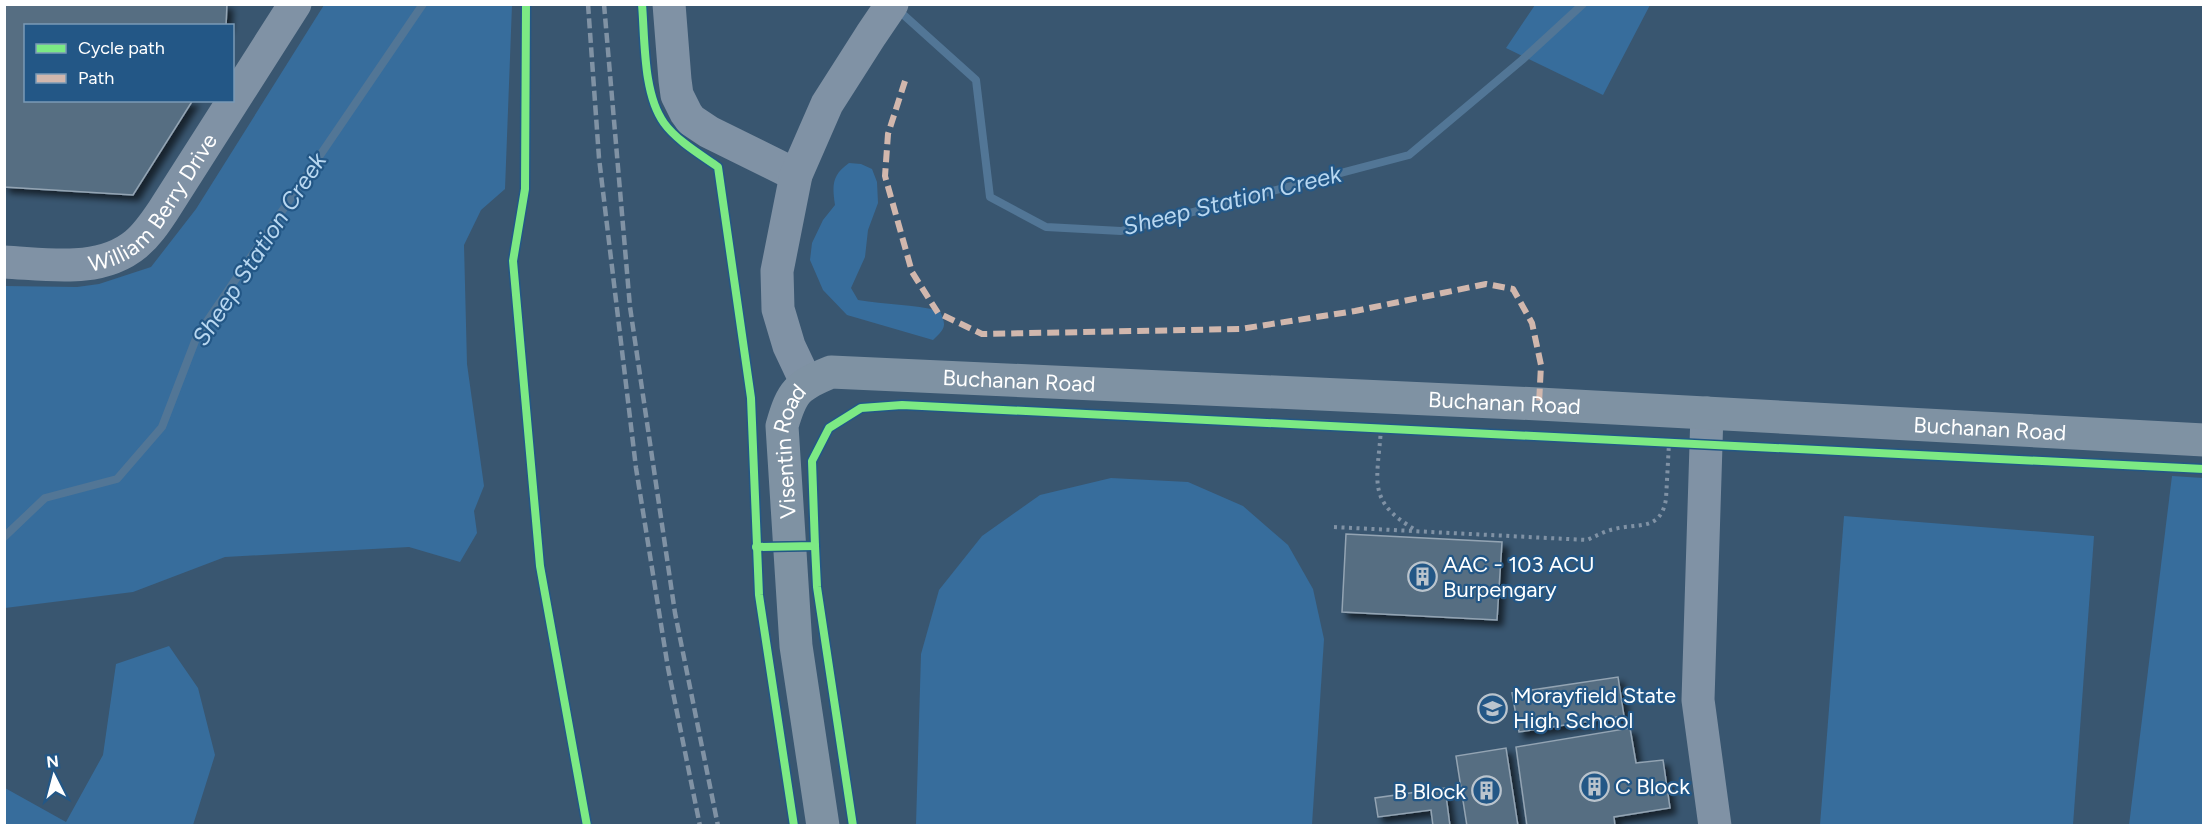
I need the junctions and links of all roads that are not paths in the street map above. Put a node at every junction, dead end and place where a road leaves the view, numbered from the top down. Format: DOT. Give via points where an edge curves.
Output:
graph roads {
  1 [pos="295,4"];
  2 [pos="669,4"];
  3 [pos="892,4"];
  4 [pos="234,100"];
  5 [pos="233,102"];
  6 [pos="796,175"];
  7 [pos="4,262"];
  8 [pos="806,382"];
  9 [pos="1707,429"];
  10 [pos="2204,440"];
  11 [pos="823,825"];
  12 [pos="1715,825"];
  1 -- 4 [label="street, William Berry Drive"];
  2 -- 6 [label="street" via="676,87 691,120"];
  3 -- 6 [label="street, Visentin Road" via="827,104"];
  5 -- 7 [label="street, William Berry Drive" via="163,211 127,251 100,262 70,265"];
  6 -- 8 [label="street, Visentin Road" via="777,271 778,309"];
  8 -- 9 [label="main road, Buchanan Road" via="831,372"];
  8 -- 11 [label="main road, Visentin Road" via="790,400 782,426 796,646"];
  9 -- 10 [label="main road, Buchanan Road"];
  9 -- 12 [label="street" via="1698,700"];
}
